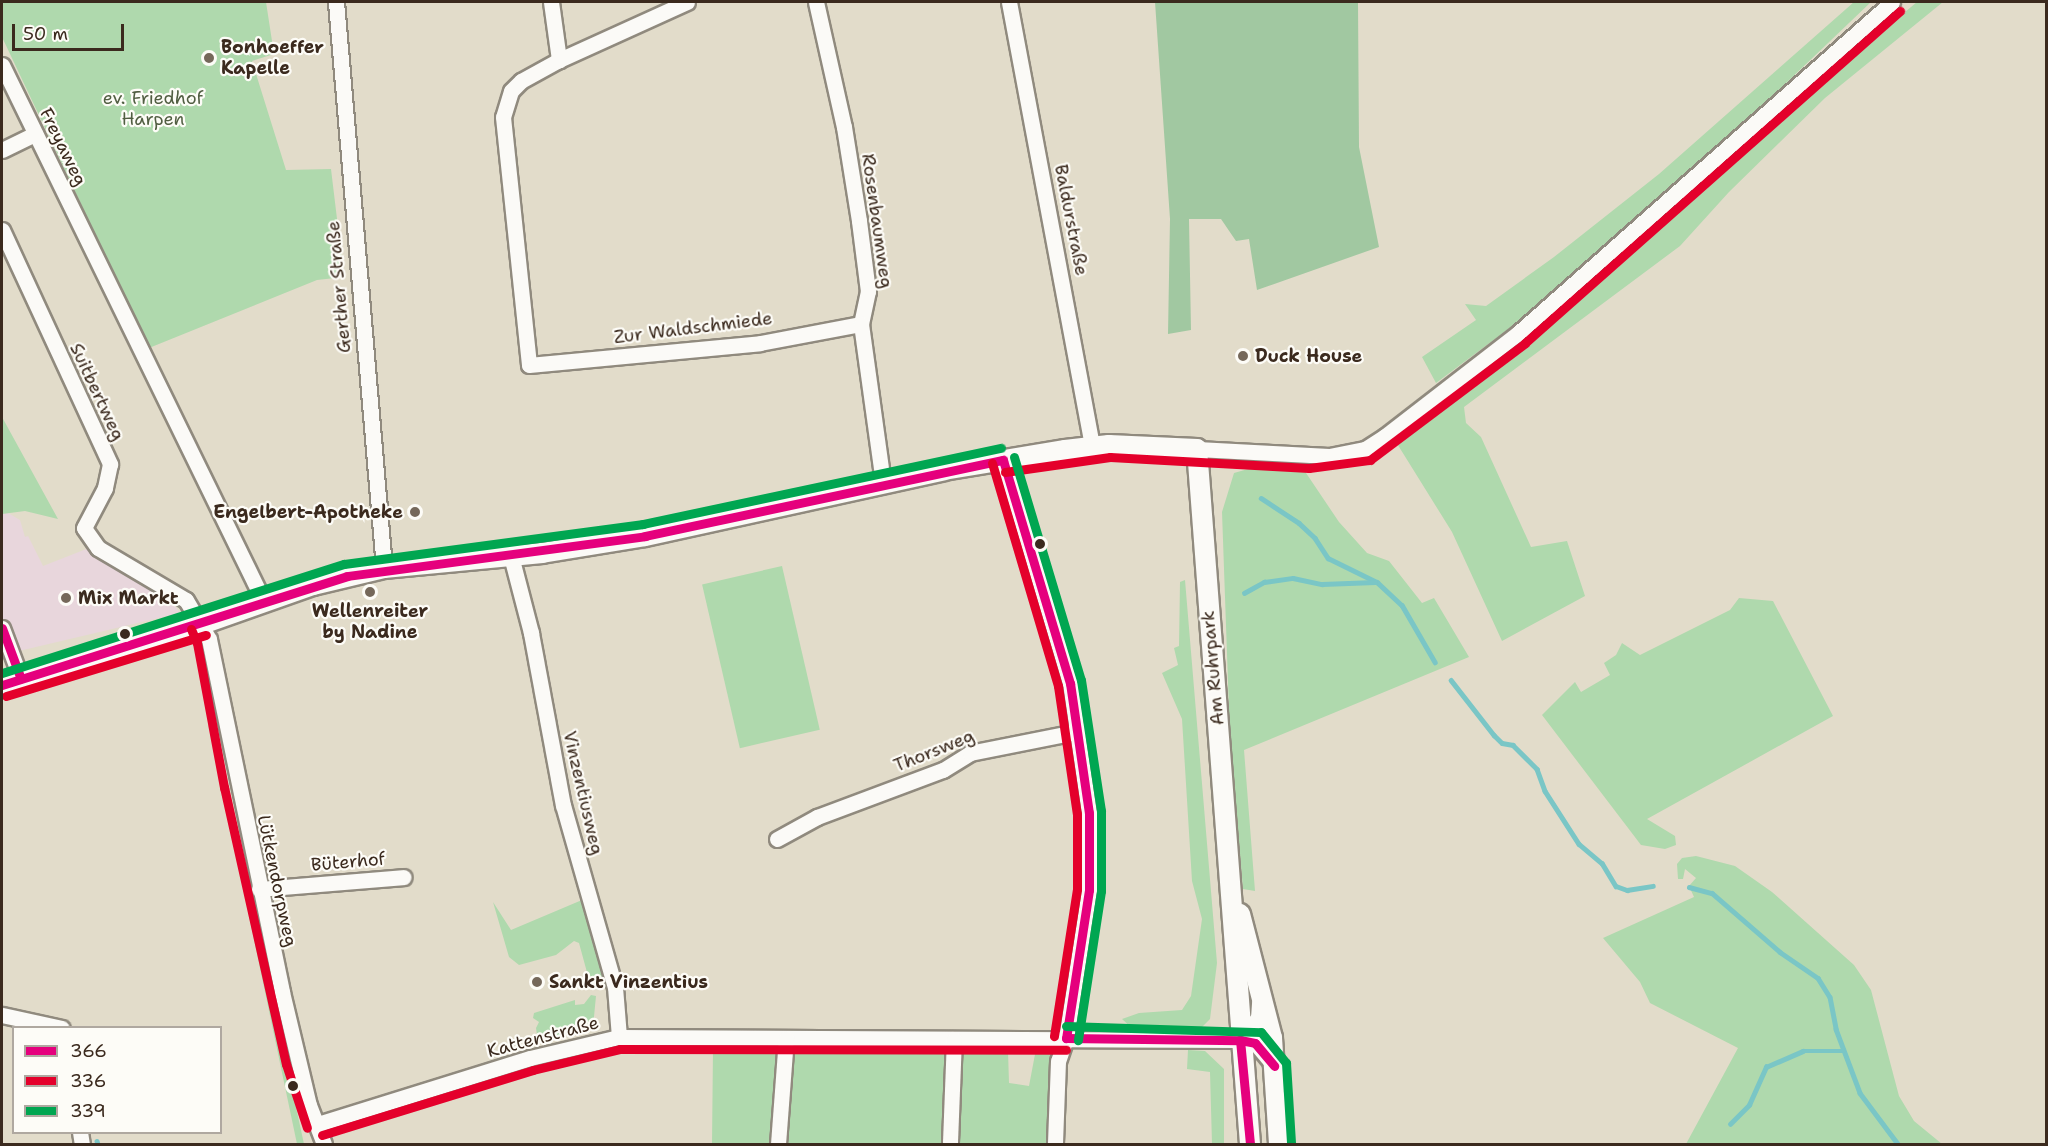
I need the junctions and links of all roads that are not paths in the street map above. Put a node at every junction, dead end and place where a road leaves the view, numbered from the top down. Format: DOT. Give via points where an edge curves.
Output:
graph roads {
  1 [pos="336,2"];
  2 [pos="551,2"];
  3 [pos="687,2"];
  4 [pos="816,2"];
  5 [pos="1009,2"];
  6 [pos="1892,2"];
  7 [pos="559,60"];
  8 [pos="2,65"];
  9 [pos="35,134"];
  10 [pos="2,150"];
  11 [pos="2,230"];
  12 [pos="861,324"];
  13 [pos="1092,447"];
  14 [pos="1197,449"];
  15 [pos="1003,460"];
  16 [pos="884,482"];
  17 [pos="511,556"];
  18 [pos="384,568"];
  19 [pos="264,602"];
  20 [pos="202,624"];
  21 [pos="2,628"];
  22 [pos="21,679"];
  23 [pos="2,685"];
  24 [pos="1080,731"];
  25 [pos="777,839"];
  26 [pos="404,877"];
  27 [pos="1232,886"];
  28 [pos="259,889"];
  29 [pos="1259,983"];
  30 [pos="2,1015"];
  31 [pos="53,1026"];
  32 [pos="619,1037"];
  33 [pos="786,1038"];
  34 [pos="1066,1038"];
  35 [pos="954,1039"];
  36 [pos="1240,1040"];
  37 [pos="1274,1066"];
  38 [pos="318,1124"];
  39 [pos="950,1142"];
  40 [pos="324,1144"];
  41 [pos="778,1144"];
  42 [pos="1055,1144"];
  43 [pos="1250,1144"];
  44 [pos="1279,1144"];
  1 -- 18 [label="street, Gerther Straße"];
  2 -- 7 [label="street"];
  3 -- 7 [label="street"];
  4 -- 12 [label="street, Rosenbaumweg" via="842,116 859,221 868,291"];
  5 -- 13 [label="street, Baldurstraße"];
  6 -- 14 [label="street" via="1517,334 1365,449 1329,456"];
  7 -- 12 [label="street, Zur Waldschmiede" via="516,86 503,117 529,365 760,343"];
  8 -- 9 [label="street, Freyaweg"];
  9 -- 10 [label="street"];
  9 -- 19 [label="street, Freyaweg"];
  11 -- 20 [label="street, Suitbertweg" via="110,464 105,488 84,528 98,548 186,600"];
  12 -- 16 [label="street, Rosenbaumweg"];
  13 -- 14 [label="main road"];
  13 -- 15 [label="main road"];
  14 -- 27 [label="main road, Am Ruhrpark"];
  15 -- 16 [label="main road"];
  15 -- 24 [label="street" via="1070,683"];
  16 -- 17 [label="main road" via="645,536"];
  17 -- 18 [label="main road"];
  17 -- 32 [label="street, Vinzentiusweg" via="531,633 562,805 615,987"];
  18 -- 19 [label="main road"];
  19 -- 20 [label="main road"];
  20 -- 22 [label="main road"];
  20 -- 28 [label="street, Lütkendorpweg" via="209,639"];
  21 -- 22 [label="street"];
  22 -- 23 [label="main road"];
  24 -- 25 [label="street, Thorsweg" via="970,753 943,770 818,817"];
  24 -- 34 [label="street" via="1089,813 1089,890"];
  26 -- 28 [label="street, Büterhof"];
  27 -- 29 [label="main road, Am Ruhrpark"];
  27 -- 36 [label="main road, Am Ruhrpark" via="1230,919"];
  28 -- 38 [label="street, Lütkendorpweg" via="299,1068"];
  29 -- 36 [label="street" via="1258,1018"];
  29 -- 37 [label="main road, Am Ruhrpark"];
  30 -- 31 [label="street"];
  32 -- 33 [label="street, Kattenstraße"];
  32 -- 38 [label="street, Kattenstraße" via="530,1059"];
  33 -- 35 [label="street, Kattenstraße"];
  33 -- 41 [label="street"];
  34 -- 35 [label="street, Kattenstraße"];
  34 -- 36 [label="street, Kattenstraße"];
  34 -- 42 [label="street" via="1059,1061"];
  35 -- 39 [label="street"];
  36 -- 37 [label="street, Kattenstraße" via="1255,1043"];
  36 -- 43 [label="main road, Am Ruhrpark"];
  37 -- 44 [label="main road, Am Ruhrpark"];
  38 -- 40 [label="street, Lütkendorpweg"];
}
